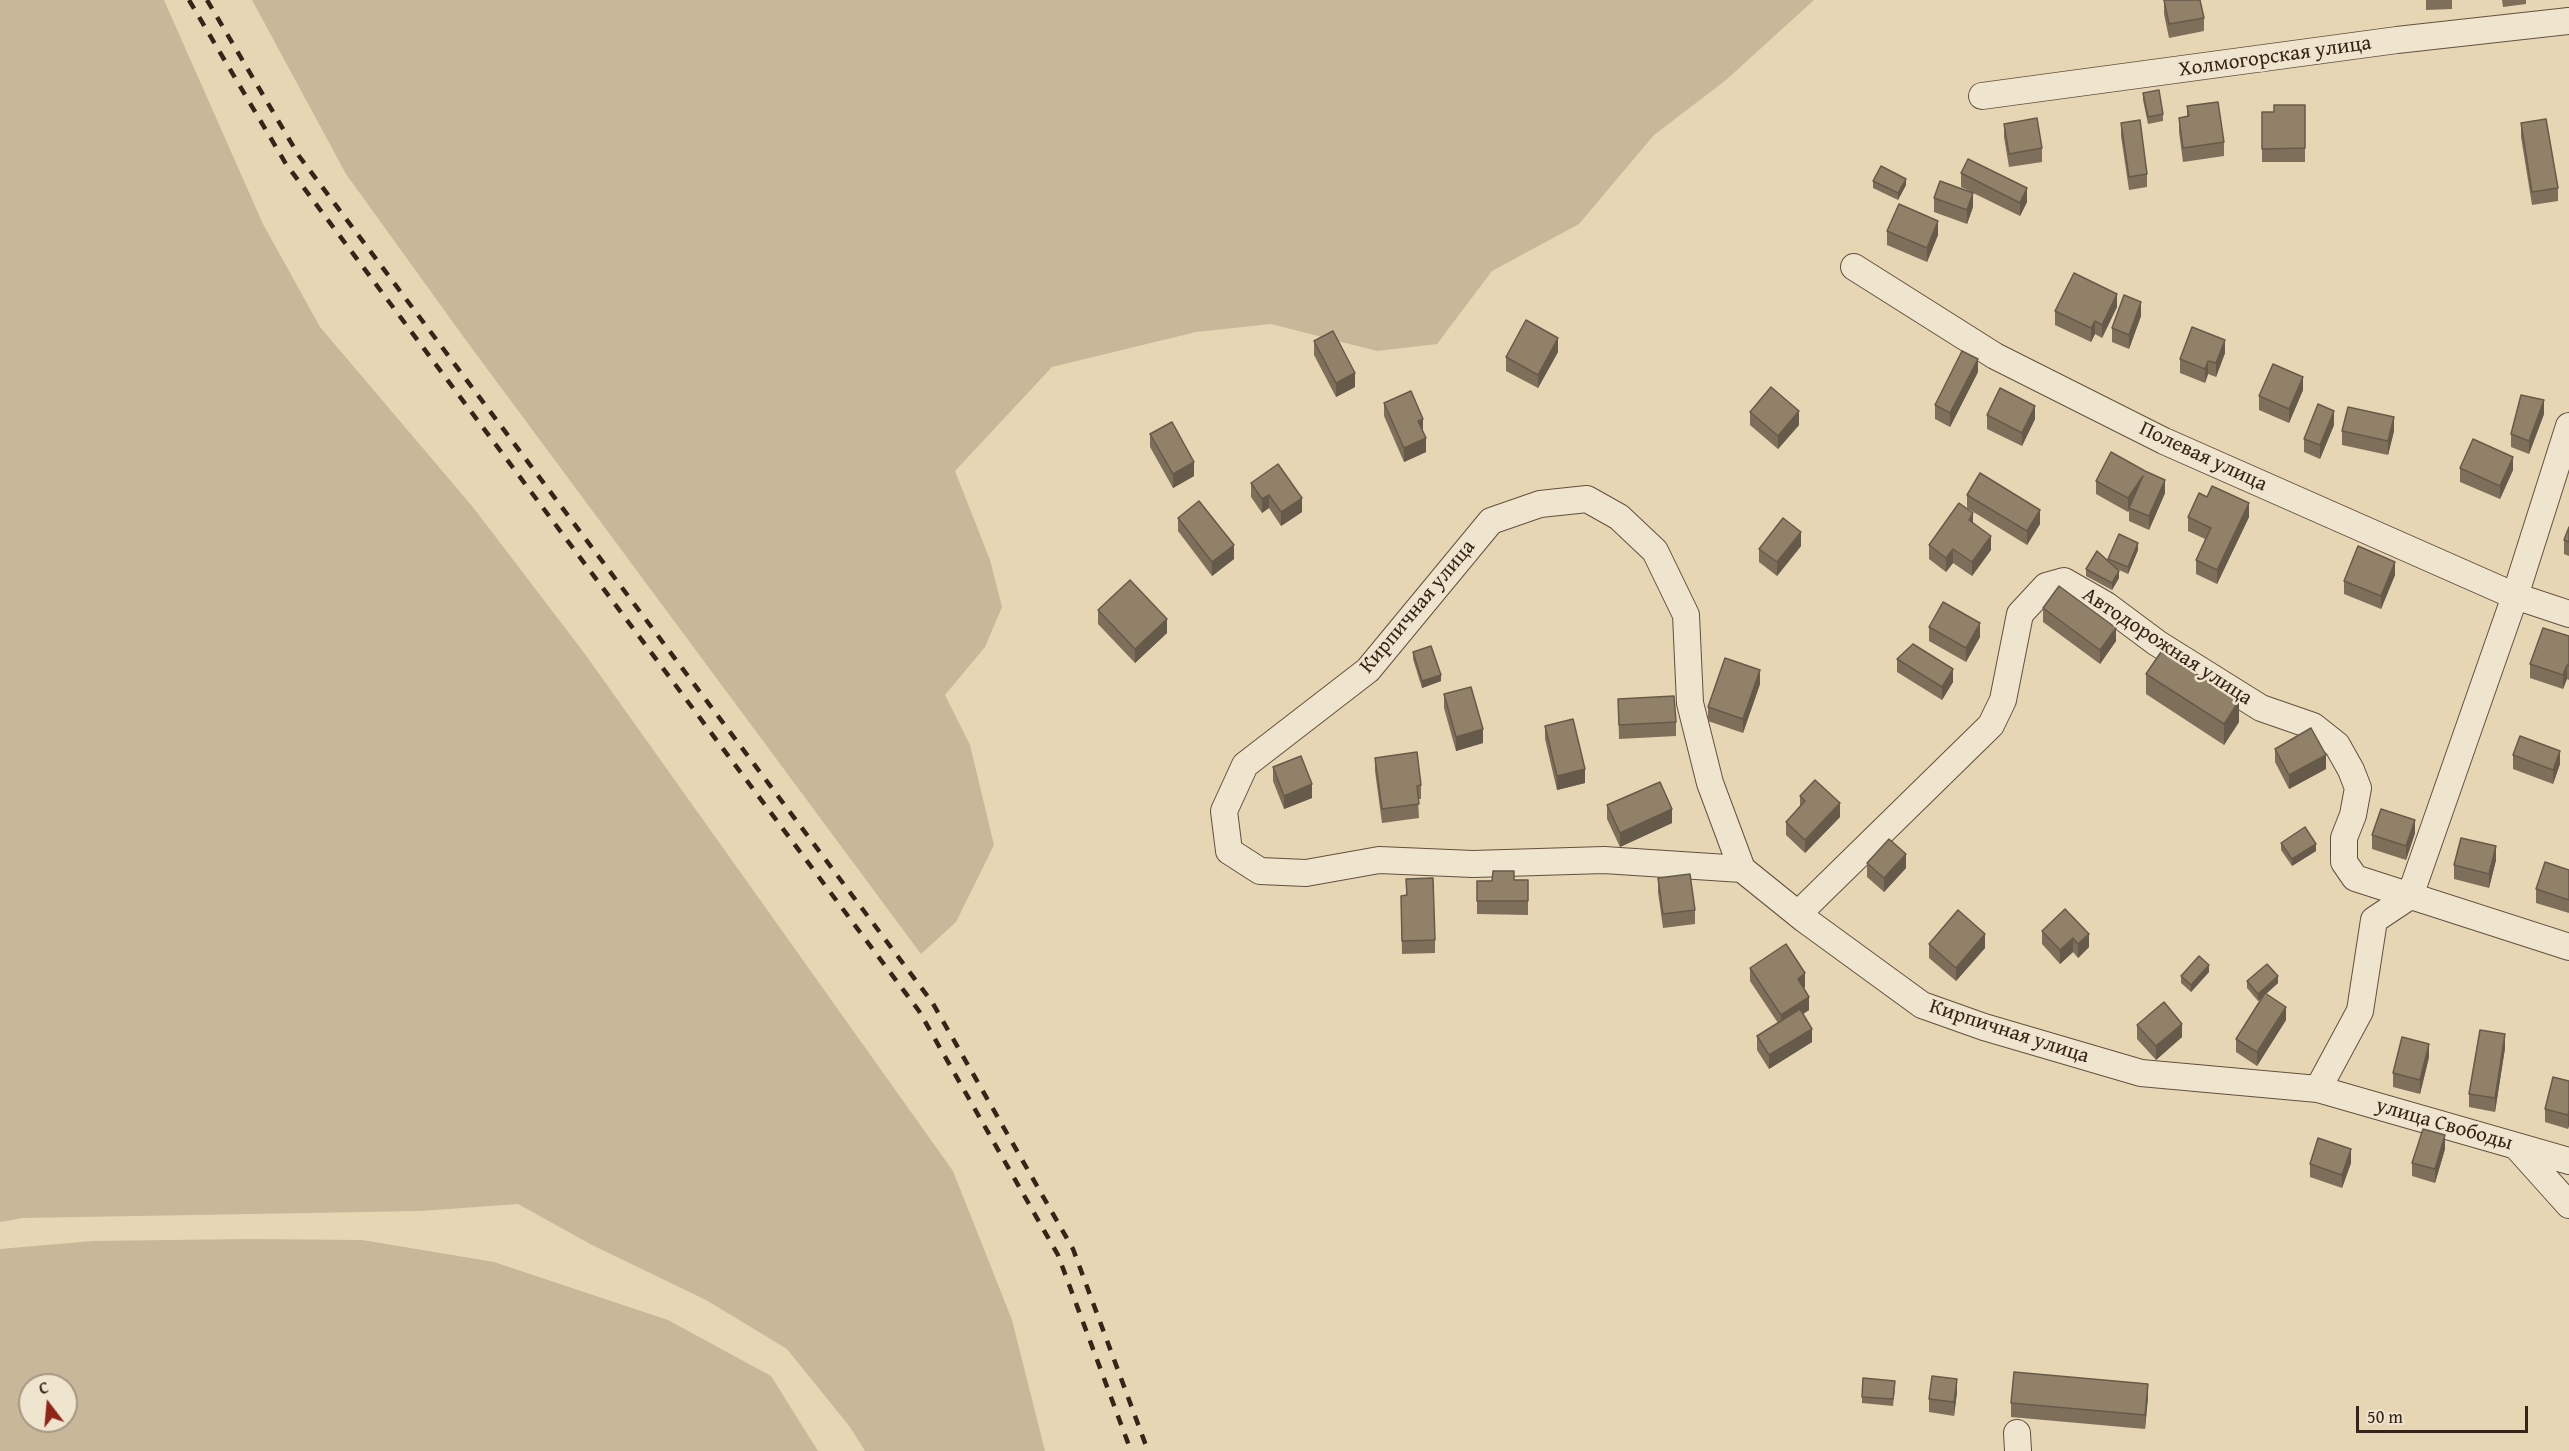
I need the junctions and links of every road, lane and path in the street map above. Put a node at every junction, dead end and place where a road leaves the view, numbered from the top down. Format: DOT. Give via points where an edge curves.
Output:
graph roads {
  1 [pos="2569,21"];
  2 [pos="1982,96"];
  3 [pos="1854,267"];
  4 [pos="2569,426"];
  5 [pos="2515,596"];
  6 [pos="2569,614"];
  7 [pos="1742,869"];
  8 [pos="2410,896"];
  9 [pos="1798,914"];
  10 [pos="2569,947"];
  11 [pos="2318,1089"];
  12 [pos="2516,1146"];
  13 [pos="2569,1161"];
  14 [pos="2569,1205"];
  1 -- 2 [label="street, Холмогорская улица"];
  3 -- 5 [label="street, Полевая улица" via="1995,356 2164,441"];
  4 -- 5 [label="street"];
  5 -- 6 [label="street, Полевая улица"];
  5 -- 8 [label="street"];
  7 -- 7 [label="street, Кирпичная улица" via="1710,783 1690,703 1686,615 1655,551 1619,517 1587,499 1540,504 1491,521 1368,670 1245,765 1224,811 1229,851 1260,871 1306,873 1379,860 1473,864 1604,860"];
  7 -- 9 [label="street, Кирпичная улица"];
  8 -- 9 [label="street, Автодорожная улица" via="2355,878 2344,862 2344,838 2358,788 2337,745 2313,726 2261,708 2064,581 2046,586 2020,614 2003,700 1991,725"];
  8 -- 10 [label="street, Автодорожная улица"];
  8 -- 11 [label="street" via="2374,920 2360,1011"];
  9 -- 11 [label="street, Кирпичная улица" via="1922,1005 1984,1027 2140,1073"];
  11 -- 12 [label="street, улица Свободы"];
  12 -- 13 [label="street, улица Свободы"];
  12 -- 14 [label="street"];
}
